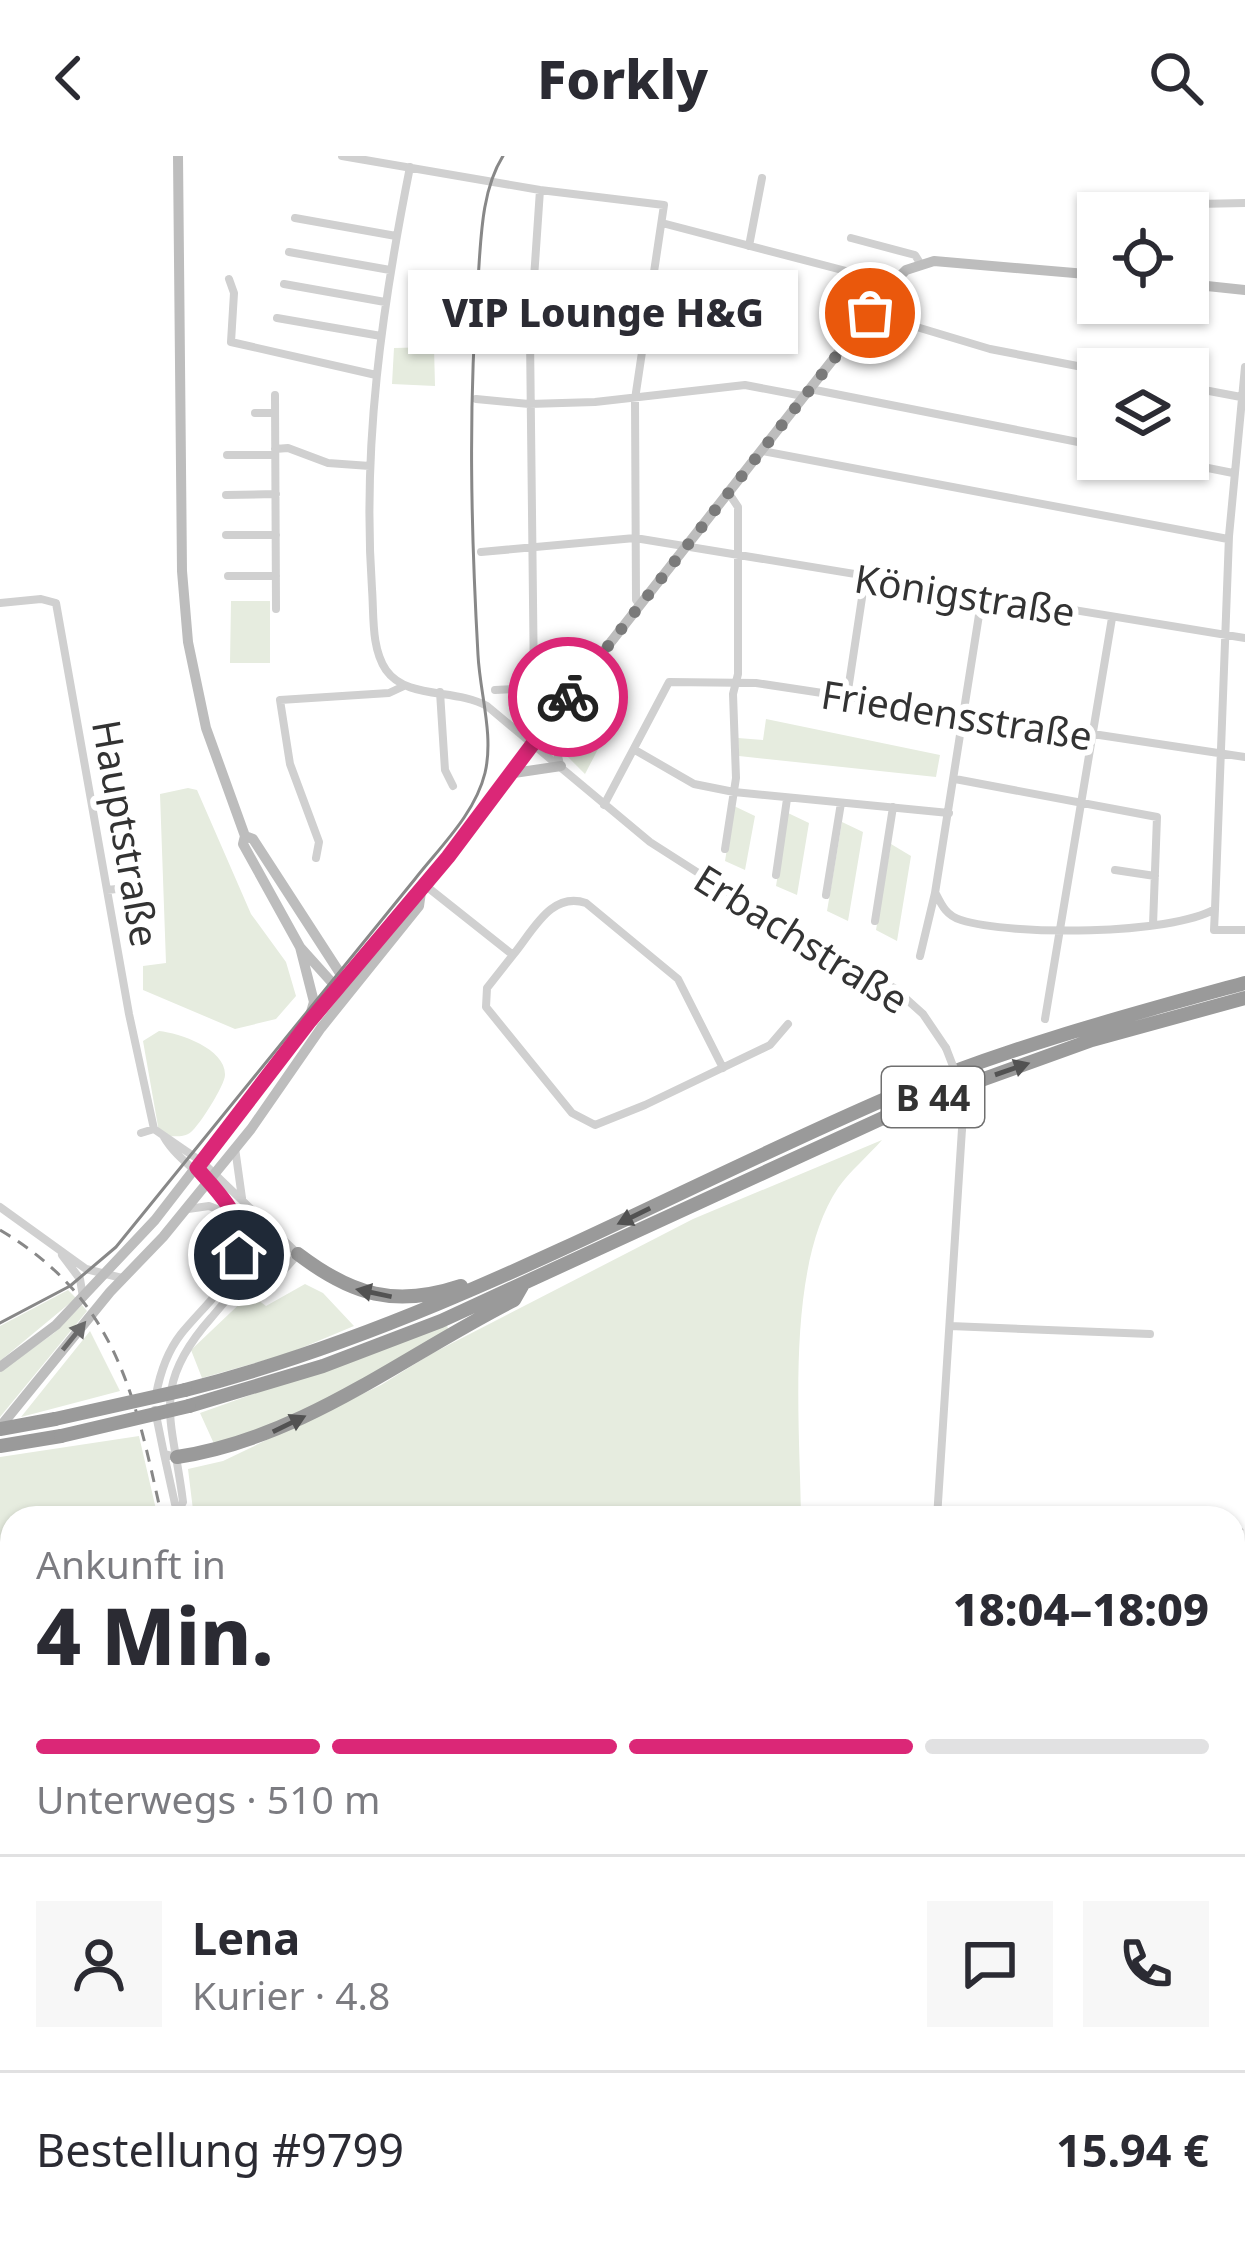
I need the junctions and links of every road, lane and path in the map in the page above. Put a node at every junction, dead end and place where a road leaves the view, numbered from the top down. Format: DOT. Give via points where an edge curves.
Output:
graph roads {
  1 [pos="178,156"];
  2 [pos="342,156"];
  3 [pos="410,167"];
  4 [pos="762,178"];
  5 [pos="540,190"];
  6 [pos="1245,203"];
  7 [pos="1209,204"];
  8 [pos="296,218"];
  9 [pos="662,223"];
  10 [pos="396,236"];
  11 [pos="851,238"];
  12 [pos="749,245"];
  13 [pos="289,252"];
  14 [pos="920,263"];
  15 [pos="390,271"];
  16 [pos="1077,273"];
  17 [pos="654,276"];
  18 [pos="229,279"];
  19 [pos="284,284"];
  20 [pos="893,284"];
  21 [pos="1209,286"];
  22 [pos="1245,290"];
  23 [pos="385,302"];
  24 [pos="870,313"];
  25 [pos="277,318"];
  26 [pos="599,327"];
  27 [pos="644,334"];
  28 [pos="381,336"];
  29 [pos="1077,366"];
  30 [pos="1245,367"];
  31 [pos="376,375"];
  32 [pos="1209,391"];
  33 [pos="807,393"];
  34 [pos="275,395"];
  35 [pos="1240,397"];
  36 [pos="476,399"];
  37 [pos="635,399"];
  38 [pos="529,404"];
  39 [pos="255,413"];
  40 [pos="275,413"];
  41 [pos="1242,414"];
  42 [pos="1077,442"];
  43 [pos="762,451"];
  44 [pos="275,452"];
  45 [pos="227,455"];
  46 [pos="370,466"];
  47 [pos="1209,468"];
  48 [pos="1233,473"];
  49 [pos="728,493"];
  50 [pos="275,494"];
  51 [pos="226,495"];
  52 [pos="1230,511"];
  53 [pos="1245,512"];
  54 [pos="226,535"];
  55 [pos="276,535"];
  56 [pos="634,538"];
  57 [pos="1228,538"];
  58 [pos="532,547"];
  59 [pos="686,547"];
  60 [pos="481,552"];
  61 [pos="737,556"];
  62 [pos="228,576"];
  63 [pos="276,576"];
  64 [pos="865,578"];
  65 [pos="982,596"];
  66 [pos="0,603"];
  67 [pos="640,605"];
  68 [pos="276,609"];
  69 [pos="1112,618"];
  70 [pos="1225,636"];
  71 [pos="1245,638"];
  72 [pos="736,682"];
  73 [pos="404,686"];
  74 [pos="552,687"];
  75 [pos="534,688"];
  76 [pos="495,690"];
  77 [pos="440,692"];
  78 [pos="847,697"];
  79 [pos="565,701"];
  80 [pos="965,715"];
  81 [pos="1094,736"];
  82 [pos="535,745"];
  83 [pos="635,750"];
  84 [pos="1221,755"];
  85 [pos="1245,757"];
  86 [pos="561,766"];
  87 [pos="514,773"];
  88 [pos="955,779"];
  89 [pos="453,786"];
  90 [pos="734,792"];
  91 [pos="788,799"];
  92 [pos="1084,802"];
  93 [pos="841,803"];
  94 [pos="604,805"];
  95 [pos="893,808"];
  96 [pos="949,813"];
  97 [pos="245,836"];
  98 [pos="725,849"];
  99 [pos="316,858"];
  100 [pos="1115,870"];
  101 [pos="776,875"];
  102 [pos="1155,876"];
  103 [pos="127,888"];
  104 [pos="423,889"];
  105 [pos="107,890"];
  106 [pos="935,892"];
  107 [pos="826,895"];
  108 [pos="1215,909"];
  109 [pos="875,921"];
  110 [pos="1153,925"];
  111 [pos="1062,929"];
  112 [pos="1245,930"];
  113 [pos="300,947"];
  114 [pos="513,955"];
  115 [pos="920,956"];
  116 [pos="1245,983"];
  117 [pos="342,989"];
  118 [pos="1245,998"];
  119 [pos="1045,1019"];
  120 [pos="309,1022"];
  121 [pos="788,1024"];
  122 [pos="723,1068"];
  123 [pos="154,1129"];
  124 [pos="141,1132"];
  125 [pos="236,1148"];
  126 [pos="199,1166"];
  127 [pos="211,1178"];
  128 [pos="242,1199"];
  129 [pos="0,1207"];
  130 [pos="187,1209"];
  131 [pos="235,1216"];
  132 [pos="272,1228"];
  133 [pos="55,1246"];
  134 [pos="242,1246"];
  135 [pos="298,1254"];
  136 [pos="238,1261"];
  137 [pos="104,1275"];
  138 [pos="507,1275"];
  139 [pos="122,1278"];
  140 [pos="251,1278"];
  141 [pos="522,1286"];
  142 [pos="83,1297"];
  143 [pos="950,1327"];
  144 [pos="1150,1334"];
  145 [pos="0,1367"];
  146 [pos="187,1398"];
  147 [pos="0,1428"];
  148 [pos="0,1446"];
  149 [pos="170,1456"];
  150 [pos="182,1506"];
  151 [pos="939,1506"];
  1 -- 97 [label="main road" via="188,642 206,728"];
  2 -- 3 [label="street"];
  3 -- 5 [label="street"];
  3 -- 10 [label="street"];
  4 -- 12 [label="street"];
  5 -- 9 [label="street" via="664,205"];
  5 -- 38 [label="street"];
  6 -- 7 [label="street"];
  8 -- 10 [label="street"];
  9 -- 12 [label="street"];
  9 -- 17 [label="street"];
  10 -- 15 [label="street"];
  11 -- 14 [label="street"];
  12 -- 20 [label="street"];
  13 -- 15 [label="street"];
  14 -- 16 [label="main road"];
  14 -- 20 [label="main road"];
  15 -- 23 [label="street"];
  17 -- 27 [label="street"];
  17 -- 27 [label="street" via="702,283 693,342"];
  18 -- 31 [label="street" via="231,342"];
  19 -- 23 [label="street"];
  20 -- 24 [label="main road"];
  21 -- 22 [label="main road"];
  23 -- 28 [label="street"];
  24 -- 29 [label="street"];
  24 -- 33 [label="main road"];
  25 -- 28 [label="street"];
  26 -- 27 [label="street"];
  27 -- 37 [label="street"];
  28 -- 31 [label="street"];
  30 -- 35 [label="street"];
  31 -- 46 [label="street"];
  32 -- 35 [label="street"];
  33 -- 37 [label="street" via="745,385"];
  33 -- 42 [label="street"];
  33 -- 43 [label="main road"];
  34 -- 40 [label="street"];
  35 -- 41 [label="street"];
  36 -- 38 [label="street"];
  37 -- 38 [label="street"];
  37 -- 56 [label="street"];
  38 -- 58 [label="street"];
  39 -- 40 [label="street"];
  40 -- 44 [label="street"];
  41 -- 48 [label="street"];
  43 -- 49 [label="main road"];
  43 -- 57 [label="street"];
  44 -- 45 [label="street"];
  44 -- 46 [label="street"];
  44 -- 50 [label="street"];
  46 -- 73 [label="street" via="376,647"];
  47 -- 48 [label="street"];
  48 -- 52 [label="street"];
  49 -- 59 [label="main road"];
  49 -- 61 [label="street" via="738,507"];
  50 -- 51 [label="street"];
  50 -- 55 [label="street"];
  52 -- 53 [label="street"];
  52 -- 57 [label="street"];
  54 -- 55 [label="street"];
  55 -- 63 [label="street"];
  56 -- 58 [label="street, Königstraße"];
  56 -- 59 [label="street, Königstraße"];
  56 -- 67 [label="street"];
  57 -- 70 [label="street"];
  58 -- 60 [label="street, Königstraße"];
  58 -- 75 [label="street"];
  59 -- 61 [label="street, Königstraße"];
  59 -- 67 [label="main road"];
  61 -- 64 [label="street, Königstraße"];
  61 -- 72 [label="street"];
  62 -- 63 [label="street"];
  63 -- 68 [label="street"];
  64 -- 65 [label="street, Königstraße"];
  64 -- 78 [label="street"];
  65 -- 69 [label="street, Königstraße"];
  65 -- 80 [label="street"];
  66 -- 105 [label="street, Hauptstraße" via="56,603"];
  67 -- 79 [label="main road"];
  69 -- 70 [label="street, Königstraße"];
  69 -- 81 [label="street"];
  70 -- 71 [label="street, Königstraße"];
  70 -- 84 [label="street"];
  72 -- 78 [label="street, Friedensstraße"];
  72 -- 83 [label="street, Friedensstraße" via="669,682"];
  72 -- 90 [label="street"];
  73 -- 77 [label="street, Erbachstraße"];
  73 -- 99 [label="street, Erbachstraße" via="280,700 290,764 320,842"];
  74 -- 75 [label="street"];
  75 -- 76 [label="street"];
  77 -- 82 [label="street, Erbachstraße" via="483,704"];
  77 -- 89 [label="street"];
  78 -- 80 [label="street, Friedensstraße"];
  79 -- 82 [label="main road"];
  79 -- 86 [label="street" via="555,742"];
  80 -- 81 [label="street, Friedensstraße"];
  80 -- 88 [label="street"];
  81 -- 84 [label="street, Friedensstraße"];
  81 -- 92 [label="street"];
  82 -- 86 [label="street, Erbachstraße"];
  82 -- 87 [label="main road"];
  83 -- 90 [label="street" via="694,784"];
  83 -- 94 [label="street"];
  84 -- 85 [label="street, Friedensstraße"];
  84 -- 108 [label="street"];
  86 -- 87 [label="main road"];
  86 -- 94 [label="street, Erbachstraße"];
  87 -- 104 [label="main road"];
  88 -- 92 [label="street"];
  88 -- 96 [label="street"];
  90 -- 91 [label="street"];
  90 -- 98 [label="street"];
  91 -- 93 [label="street"];
  91 -- 101 [label="street"];
  92 -- 102 [label="street" via="1157,817"];
  92 -- 111 [label="street"];
  93 -- 95 [label="street"];
  93 -- 107 [label="street"];
  94 -- 143 [label="street, Erbachstraße, bridge" via="695,872 882,979 946,1048 962,1129"];
  95 -- 96 [label="street"];
  95 -- 109 [label="street"];
  96 -- 106 [label="street"];
  97 -- 113 [label="main road"];
  97 -- 117 [label="main road"];
  100 -- 102 [label="street"];
  102 -- 110 [label="street"];
  103 -- 105 [label="street"];
  104 -- 114 [label="street"];
  104 -- 117 [label="main road"];
  104 -- 117 [label="main road" via="419,906"];
  105 -- 123 [label="street, Hauptstraße"];
  106 -- 111 [label="street" via="958,920"];
  106 -- 115 [label="street"];
  108 -- 110 [label="street"];
  108 -- 112 [label="street" via="1214,930"];
  110 -- 111 [label="street"];
  111 -- 119 [label="street"];
  113 -- 117 [label="main road"];
  113 -- 120 [label="main road" via="314,1002"];
  114 -- 122 [label="street" via="556,903 586,903 678,980"];
  114 -- 122 [label="street" via="487,988 486,1007 581,1121 601,1124"];
  116 -- 138 [label="highway, B 44, one-way" via="913,1088"];
  117 -- 120 [label="main road"];
  117 -- 125 [label="main road"];
  141 -- 118 [label="highway, B 44, one-way" via="909,1106 1092,1040"];
  120 -- 126 [label="main road"];
  121 -- 122 [label="street" via="770,1045"];
  123 -- 124 [label="street"];
  123 -- 126 [label="street"];
  125 -- 127 [label="main road"];
  125 -- 128 [label="street"];
  126 -- 127 [label="street"];
  126 -- 137 [label="main road"];
  127 -- 128 [label="street"];
  127 -- 130 [label="main road"];
  127 -- 131 [label="street"];
  128 -- 132 [label="street"];
  129 -- 133 [label="street"];
  130 -- 131 [label="street" via="209,1206"];
  130 -- 139 [label="main road"];
  131 -- 134 [label="street"];
  132 -- 134 [label="street"];
  132 -- 135 [label="street"];
  133 -- 137 [label="street"];
  133 -- 142 [label="street" via="80,1279"];
  134 -- 136 [label="street"];
  138 -- 135 [label="highway, one-way" via="422,1296 383,1296 339,1283"];
  135 -- 140 [label="street" via="279,1277"];
  136 -- 140 [label="street"];
  136 -- 149 [label="street" via="162,1369 155,1409"];
  137 -- 139 [label="street"];
  137 -- 142 [label="main road"];
  138 -- 146 [label="highway, B 44"];
  147 -- 139 [label="main road, one-way"];
  140 -- 149 [label="street" via="176,1366"];
  141 -- 146 [label="highway, B 44" via="368,1349"];
  149 -- 141 [label="highway, one-way" via="214,1452 285,1426 514,1300"];
  142 -- 145 [label="main road"];
  143 -- 144 [label="street"];
  143 -- 151 [label="street, Erbachstraße"];
  146 -- 147 [label="highway, B 44, bridge"];
  146 -- 148 [label="highway, B 44, bridge"];
  149 -- 150 [label="street"];
}
